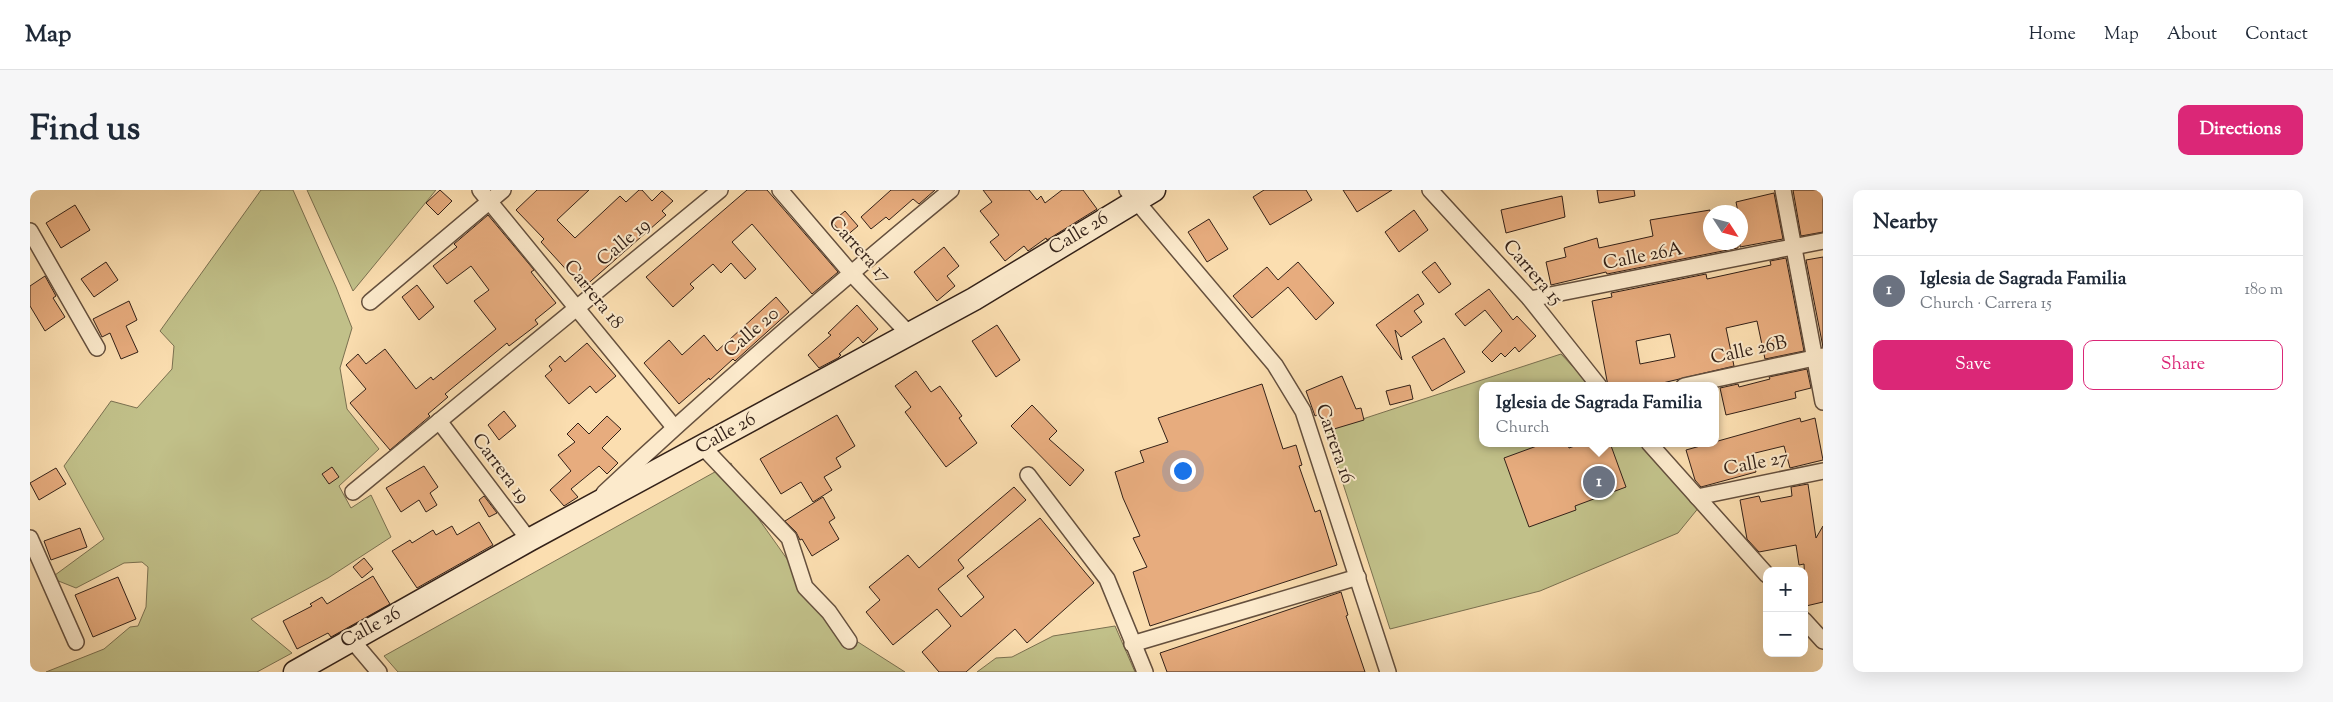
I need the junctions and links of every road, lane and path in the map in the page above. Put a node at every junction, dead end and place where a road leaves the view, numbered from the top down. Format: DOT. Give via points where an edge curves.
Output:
graph roads {
  1 [pos="503,190"];
  2 [pos="720,190"];
  3 [pos="780,190"];
  4 [pos="950,190"];
  5 [pos="1430,190"];
  6 [pos="1783,190"];
  7 [pos="1139,193"];
  8 [pos="485,196"];
  9 [pos="31,235"];
  10 [pos="1823,241"];
  11 [pos="1794,247"];
  12 [pos="851,273"];
  13 [pos="1530,300"];
  14 [pos="370,302"];
  15 [pos="578,308"];
  16 [pos="909,334"];
  17 [pos="97,348"];
  18 [pos="1819,357"];
  19 [pos="1596,382"];
  20 [pos="1703,382"];
  21 [pos="1823,402"];
  22 [pos="439,421"];
  23 [pos="674,426"];
  24 [pos="703,447"];
  25 [pos="1653,447"];
  26 [pos="1823,471"];
  27 [pos="1028,475"];
  28 [pos="353,492"];
  29 [pos="1697,496"];
  30 [pos="584,511"];
  31 [pos="30,538"];
  32 [pos="529,540"];
  33 [pos="1763,570"];
  34 [pos="1358,578"];
  35 [pos="1808,624"];
  36 [pos="351,639"];
  37 [pos="849,641"];
  38 [pos="1823,641"];
  39 [pos="76,642"];
  40 [pos="1132,644"];
  41 [pos="295,672"];
  42 [pos="379,672"];
  43 [pos="1145,672"];
  44 [pos="1388,672"];
  1 -- 8 [label="street"];
  2 -- 15 [label="street, Calle 19"];
  3 -- 12 [label="street, Carrera 17"];
  4 -- 12 [label="street, Calle 20"];
  5 -- 13 [label="street, Carrera 15"];
  6 -- 11 [label="street"];
  7 -- 16 [label="street, Calle 26" via="974,299"];
  7 -- 34 [label="street, Carrera 16" via="1275,365 1303,411"];
  8 -- 14 [label="street"];
  8 -- 15 [label="street, Carrera 18"];
  9 -- 17 [label="street"];
  10 -- 11 [label="street, Calle 26A"];
  11 -- 13 [label="street, Calle 26A"];
  11 -- 18 [label="street"];
  12 -- 16 [label="street, Carrera 17"];
  12 -- 23 [label="street, Calle 20"];
  13 -- 19 [label="street, Carrera 15"];
  15 -- 22 [label="street, Calle 19"];
  15 -- 23 [label="street, Carrera 18"];
  16 -- 24 [label="street, Calle 26"];
  18 -- 20 [label="street, Calle 26B"];
  18 -- 21 [label="street"];
  22 -- 28 [label="street, Calle 19"];
  22 -- 32 [label="street, Carrera 19"];
  23 -- 30 [label="street, Calle 20"];
  24 -- 30 [label="street, Calle 26"];
  24 -- 37 [label="street" via="789,538 805,587 829,612"];
  25 -- 29 [label="street"];
  26 -- 29 [label="street, Calle 27"];
  27 -- 40 [label="street" via="1107,579"];
  29 -- 33 [label="street"];
  30 -- 32 [label="street, Calle 26"];
  31 -- 39 [label="street"];
  32 -- 36 [label="street, Calle 26"];
  34 -- 40 [label="street"];
  34 -- 44 [label="street, Carrera 16"];
  35 -- 38 [label="street"];
  36 -- 41 [label="street, Calle 26"];
  36 -- 42 [label="street"];
  40 -- 43 [label="street"];
}
